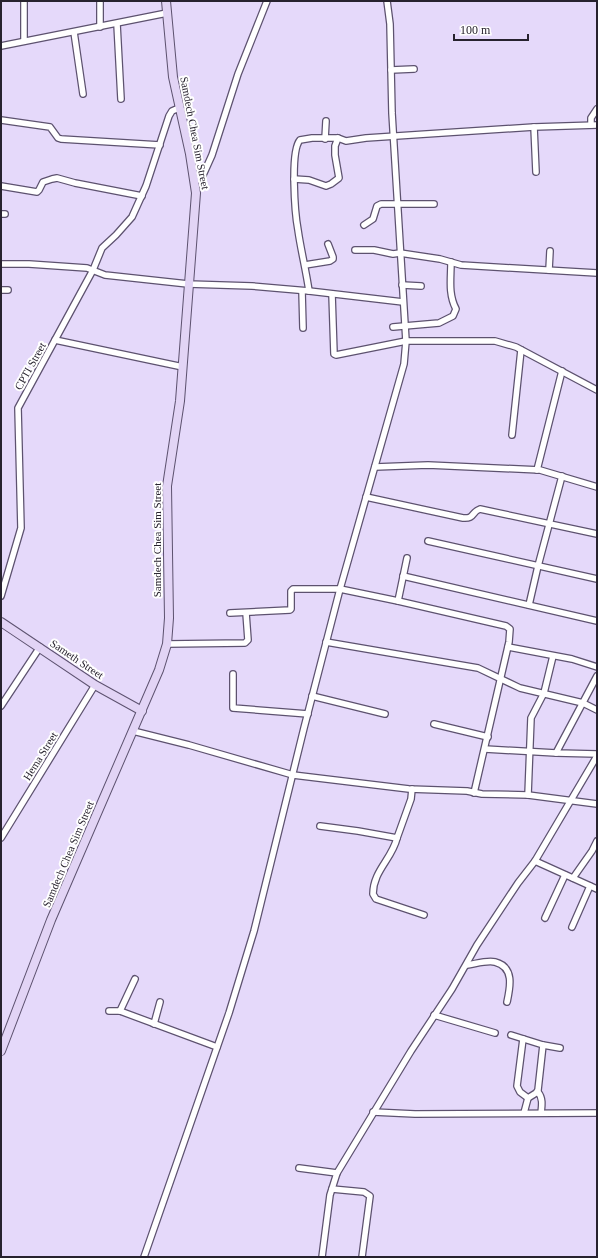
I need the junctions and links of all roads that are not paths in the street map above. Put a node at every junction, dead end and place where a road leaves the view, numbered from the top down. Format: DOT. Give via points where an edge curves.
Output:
graph roads {
  1 [pos="24,1"];
  2 [pos="100,1"];
  3 [pos="166,1"];
  4 [pos="266,1"];
  5 [pos="388,1"];
  6 [pos="167,13"];
  7 [pos="117,24"];
  8 [pos="100,27"];
  9 [pos="74,32"];
  10 [pos="24,41"];
  11 [pos="1,46"];
  12 [pos="414,69"];
  13 [pos="391,70"];
  14 [pos="82,94"];
  15 [pos="121,98"];
  16 [pos="179,108"];
  17 [pos="597,109"];
  18 [pos="1,120"];
  19 [pos="326,121"];
  20 [pos="594,125"];
  21 [pos="534,127"];
  22 [pos="393,136"];
  23 [pos="325,138"];
  24 [pos="338,138"];
  25 [pos="160,145"];
  26 [pos="536,172"];
  27 [pos="294,179"];
  28 [pos="195,182"];
  29 [pos="1,186"];
  30 [pos="142,196"];
  31 [pos="397,203"];
  32 [pos="434,204"];
  33 [pos="364,225"];
  34 [pos="328,244"];
  35 [pos="355,250"];
  36 [pos="550,250"];
  37 [pos="400,253"];
  38 [pos="452,262"];
  39 [pos="1,264"];
  40 [pos="305,265"];
  41 [pos="92,270"];
  42 [pos="549,270"];
  43 [pos="597,272"];
  44 [pos="188,284"];
  45 [pos="402,285"];
  46 [pos="421,286"];
  47 [pos="1,290"];
  48 [pos="8,290"];
  49 [pos="302,291"];
  50 [pos="309,291"];
  51 [pos="332,294"];
  52 [pos="403,302"];
  53 [pos="405,326"];
  54 [pos="303,328"];
  55 [pos="393,328"];
  56 [pos="55,340"];
  57 [pos="406,341"];
  58 [pos="521,350"];
  59 [pos="183,367"];
  60 [pos="562,371"];
  61 [pos="597,390"];
  62 [pos="512,435"];
  63 [pos="375,467"];
  64 [pos="537,470"];
  65 [pos="562,476"];
  66 [pos="597,487"];
  67 [pos="366,497"];
  68 [pos="550,523"];
  69 [pos="597,534"];
  70 [pos="428,541"];
  71 [pos="407,558"];
  72 [pos="538,566"];
  73 [pos="403,576"];
  74 [pos="597,579"];
  75 [pos="340,589"];
  76 [pos="1,596"];
  77 [pos="398,601"];
  78 [pos="529,605"];
  79 [pos="246,613"];
  80 [pos="230,614"];
  81 [pos="597,621"];
  82 [pos="1,622"];
  83 [pos="326,642"];
  84 [pos="167,644"];
  85 [pos="40,647"];
  86 [pos="508,647"];
  87 [pos="553,656"];
  88 [pos="597,667"];
  89 [pos="233,674"];
  90 [pos="597,676"];
  91 [pos="501,678"];
  92 [pos="95,685"];
  93 [pos="544,693"];
  94 [pos="312,696"];
  95 [pos="583,702"];
  96 [pos="1,706"];
  97 [pos="597,710"];
  98 [pos="142,711"];
  99 [pos="308,714"];
  100 [pos="385,714"];
  101 [pos="434,724"];
  102 [pos="133,732"];
  103 [pos="488,737"];
  104 [pos="485,748"];
  105 [pos="530,751"];
  106 [pos="556,752"];
  107 [pos="597,755"];
  108 [pos="293,775"];
  109 [pos="412,789"];
  110 [pos="474,793"];
  111 [pos="528,795"];
  112 [pos="572,800"];
  113 [pos="597,804"];
  114 [pos="320,826"];
  115 [pos="1,838"];
  116 [pos="397,838"];
  117 [pos="597,841"];
  118 [pos="594,852"];
  119 [pos="535,861"];
  120 [pos="565,875"];
  121 [pos="573,878"];
  122 [pos="590,886"];
  123 [pos="597,889"];
  124 [pos="424,915"];
  125 [pos="545,918"];
  126 [pos="572,927"];
  127 [pos="467,965"];
  128 [pos="135,979"];
  129 [pos="160,1002"];
  130 [pos="507,1002"];
  131 [pos="109,1011"];
  132 [pos="120,1012"];
  133 [pos="434,1015"];
  134 [pos="154,1024"];
  135 [pos="495,1033"];
  136 [pos="510,1035"];
  137 [pos="523,1039"];
  138 [pos="543,1045"];
  139 [pos="217,1048"];
  140 [pos="560,1048"];
  141 [pos="1,1051"];
  142 [pos="538,1092"];
  143 [pos="528,1098"];
  144 [pos="373,1112"];
  145 [pos="524,1112"];
  146 [pos="541,1113"];
  147 [pos="597,1113"];
  148 [pos="298,1168"];
  149 [pos="337,1173"];
  150 [pos="332,1189"];
  151 [pos="144,1257"];
  152 [pos="322,1257"];
  153 [pos="362,1257"];
  1 -- 10 [label="street"];
  2 -- 8 [label="street"];
  3 -- 6 [label="street, Samdech Chea Sim Street"];
  4 -- 28 [label="street" via="238,74 212,155 203,175"];
  5 -- 13 [label="street"];
  6 -- 7 [label="street"];
  6 -- 16 [label="street, Samdech Chea Sim Street" via="171,68"];
  7 -- 8 [label="street"];
  7 -- 15 [label="street"];
  8 -- 9 [label="street"];
  9 -- 10 [label="street"];
  9 -- 14 [label="street"];
  10 -- 11 [label="street"];
  12 -- 13 [label="street"];
  13 -- 22 [label="street"];
  16 -- 25 [label="street, CPTI Street" via="170,113"];
  16 -- 28 [label="street, Samdech Chea Sim Street"];
  17 -- 20 [label="street" via="591,118"];
  18 -- 25 [label="street" via="50,127 61,139"];
  19 -- 23 [label="street"];
  20 -- 21 [label="street"];
  21 -- 22 [label="street"];
  21 -- 26 [label="street"];
  22 -- 24 [label="street" via="346,141"];
  22 -- 31 [label="street"];
  23 -- 24 [label="street"];
  23 -- 27 [label="street" via="298,141"];
  24 -- 27 [label="street" via="335,155 339,178 326,186 309,180"];
  25 -- 30 [label="street, CPTI Street"];
  27 -- 40 [label="street" via="296,221"];
  28 -- 44 [label="street, Samdech Chea Sim Street" via="196,209"];
  29 -- 30 [label="street" via="37,192 43,182 57,178"];
  30 -- 41 [label="street, CPTI Street" via="132,217 102,248"];
  31 -- 32 [label="street"];
  31 -- 33 [label="street" via="377,206 372,219"];
  31 -- 37 [label="street"];
  34 -- 40 [label="street" via="333,259"];
  35 -- 37 [label="street"];
  36 -- 42 [label="street"];
  37 -- 38 [label="street"];
  37 -- 45 [label="street"];
  38 -- 42 [label="street" via="461,265"];
  38 -- 53 [label="street" via="450,292 456,309 453,316 439,323"];
  39 -- 41 [label="street"];
  40 -- 50 [label="street"];
  41 -- 44 [label="street" via="105,275"];
  41 -- 56 [label="street, CPTI Street"];
  42 -- 43 [label="street"];
  44 -- 49 [label="street"];
  44 -- 59 [label="street, Samdech Chea Sim Street"];
  45 -- 46 [label="street"];
  45 -- 52 [label="street"];
  47 -- 48 [label="street"];
  49 -- 50 [label="street"];
  49 -- 54 [label="street"];
  50 -- 51 [label="street"];
  51 -- 52 [label="street"];
  51 -- 57 [label="street" via="334,354"];
  52 -- 53 [label="street"];
  53 -- 55 [label="street"];
  53 -- 57 [label="street"];
  56 -- 59 [label="street"];
  56 -- 76 [label="street, CPTI Street" via="18,408 21,528"];
  57 -- 58 [label="street" via="491,341"];
  57 -- 63 [label="street" via="404,364"];
  58 -- 60 [label="street"];
  58 -- 62 [label="street"];
  59 -- 84 [label="street, Samdech Chea Sim Street" via="167,486"];
  60 -- 61 [label="street"];
  60 -- 64 [label="street"];
  63 -- 64 [label="street" via="428,465"];
  63 -- 67 [label="street"];
  64 -- 65 [label="street"];
  65 -- 66 [label="street"];
  65 -- 68 [label="street"];
  67 -- 68 [label="street" via="463,518 472,517 480,508"];
  67 -- 75 [label="street"];
  68 -- 69 [label="street"];
  68 -- 72 [label="street"];
  70 -- 72 [label="street"];
  71 -- 73 [label="street"];
  72 -- 74 [label="street"];
  72 -- 78 [label="street"];
  73 -- 77 [label="street"];
  73 -- 78 [label="street"];
  75 -- 77 [label="street"];
  75 -- 79 [label="street" via="293,589 290,610"];
  75 -- 83 [label="street"];
  77 -- 86 [label="street" via="506,626 510,629"];
  78 -- 81 [label="street"];
  79 -- 80 [label="street"];
  79 -- 84 [label="street" via="248,640 245,643"];
  82 -- 85 [label="street, Sameth Street"];
  83 -- 91 [label="street" via="478,668"];
  83 -- 94 [label="street"];
  84 -- 98 [label="street, Samdech Chea Sim Street"];
  85 -- 92 [label="street, Sameth Street"];
  85 -- 96 [label="street"];
  86 -- 87 [label="street"];
  86 -- 91 [label="street"];
  87 -- 88 [label="street"];
  87 -- 93 [label="street"];
  89 -- 99 [label="street" via="233,708"];
  90 -- 95 [label="street"];
  91 -- 93 [label="street" via="520,688"];
  91 -- 103 [label="street"];
  92 -- 98 [label="street, Sameth Street"];
  92 -- 115 [label="street, Hema Street"];
  93 -- 95 [label="street"];
  93 -- 105 [label="street" via="531,718"];
  94 -- 99 [label="street"];
  94 -- 100 [label="street"];
  95 -- 97 [label="street"];
  95 -- 106 [label="street"];
  98 -- 102 [label="street, Samdech Chea Sim Street"];
  99 -- 108 [label="street"];
  101 -- 103 [label="street"];
  102 -- 108 [label="street"];
  102 -- 141 [label="street, Samdech Chea Sim Street" via="51,920"];
  103 -- 104 [label="street"];
  104 -- 105 [label="street"];
  104 -- 110 [label="street"];
  105 -- 106 [label="street"];
  105 -- 111 [label="street"];
  106 -- 107 [label="street"];
  107 -- 112 [label="street"];
  108 -- 109 [label="street"];
  108 -- 139 [label="street" via="254,931"];
  109 -- 110 [label="street"];
  109 -- 116 [label="street"];
  110 -- 111 [label="street"];
  111 -- 112 [label="street"];
  112 -- 113 [label="street"];
  112 -- 119 [label="street"];
  114 -- 116 [label="street"];
  116 -- 124 [label="street" via="392,852 378,874 373,894 376,899"];
  117 -- 118 [label="street"];
  118 -- 121 [label="street"];
  119 -- 120 [label="street"];
  119 -- 127 [label="street" via="494,919"];
  120 -- 121 [label="street"];
  120 -- 125 [label="street"];
  121 -- 122 [label="street"];
  122 -- 123 [label="street"];
  122 -- 126 [label="street"];
  127 -- 130 [label="street" via="495,962 505,968 511,980"];
  127 -- 133 [label="street"];
  128 -- 132 [label="street"];
  129 -- 134 [label="street"];
  131 -- 132 [label="street"];
  132 -- 134 [label="street"];
  133 -- 135 [label="street"];
  133 -- 144 [label="street"];
  134 -- 139 [label="street"];
  136 -- 137 [label="street"];
  137 -- 138 [label="street"];
  137 -- 143 [label="street" via="517,1086"];
  138 -- 140 [label="street"];
  138 -- 142 [label="street"];
  139 -- 151 [label="street"];
  142 -- 143 [label="street"];
  142 -- 146 [label="street" via="542,1101"];
  143 -- 145 [label="street"];
  144 -- 145 [label="street"];
  144 -- 149 [label="street"];
  145 -- 146 [label="street"];
  146 -- 147 [label="street"];
  148 -- 149 [label="street"];
  149 -- 150 [label="street"];
  150 -- 152 [label="street"];
  150 -- 153 [label="street" via="364,1192 370,1196"];
}
